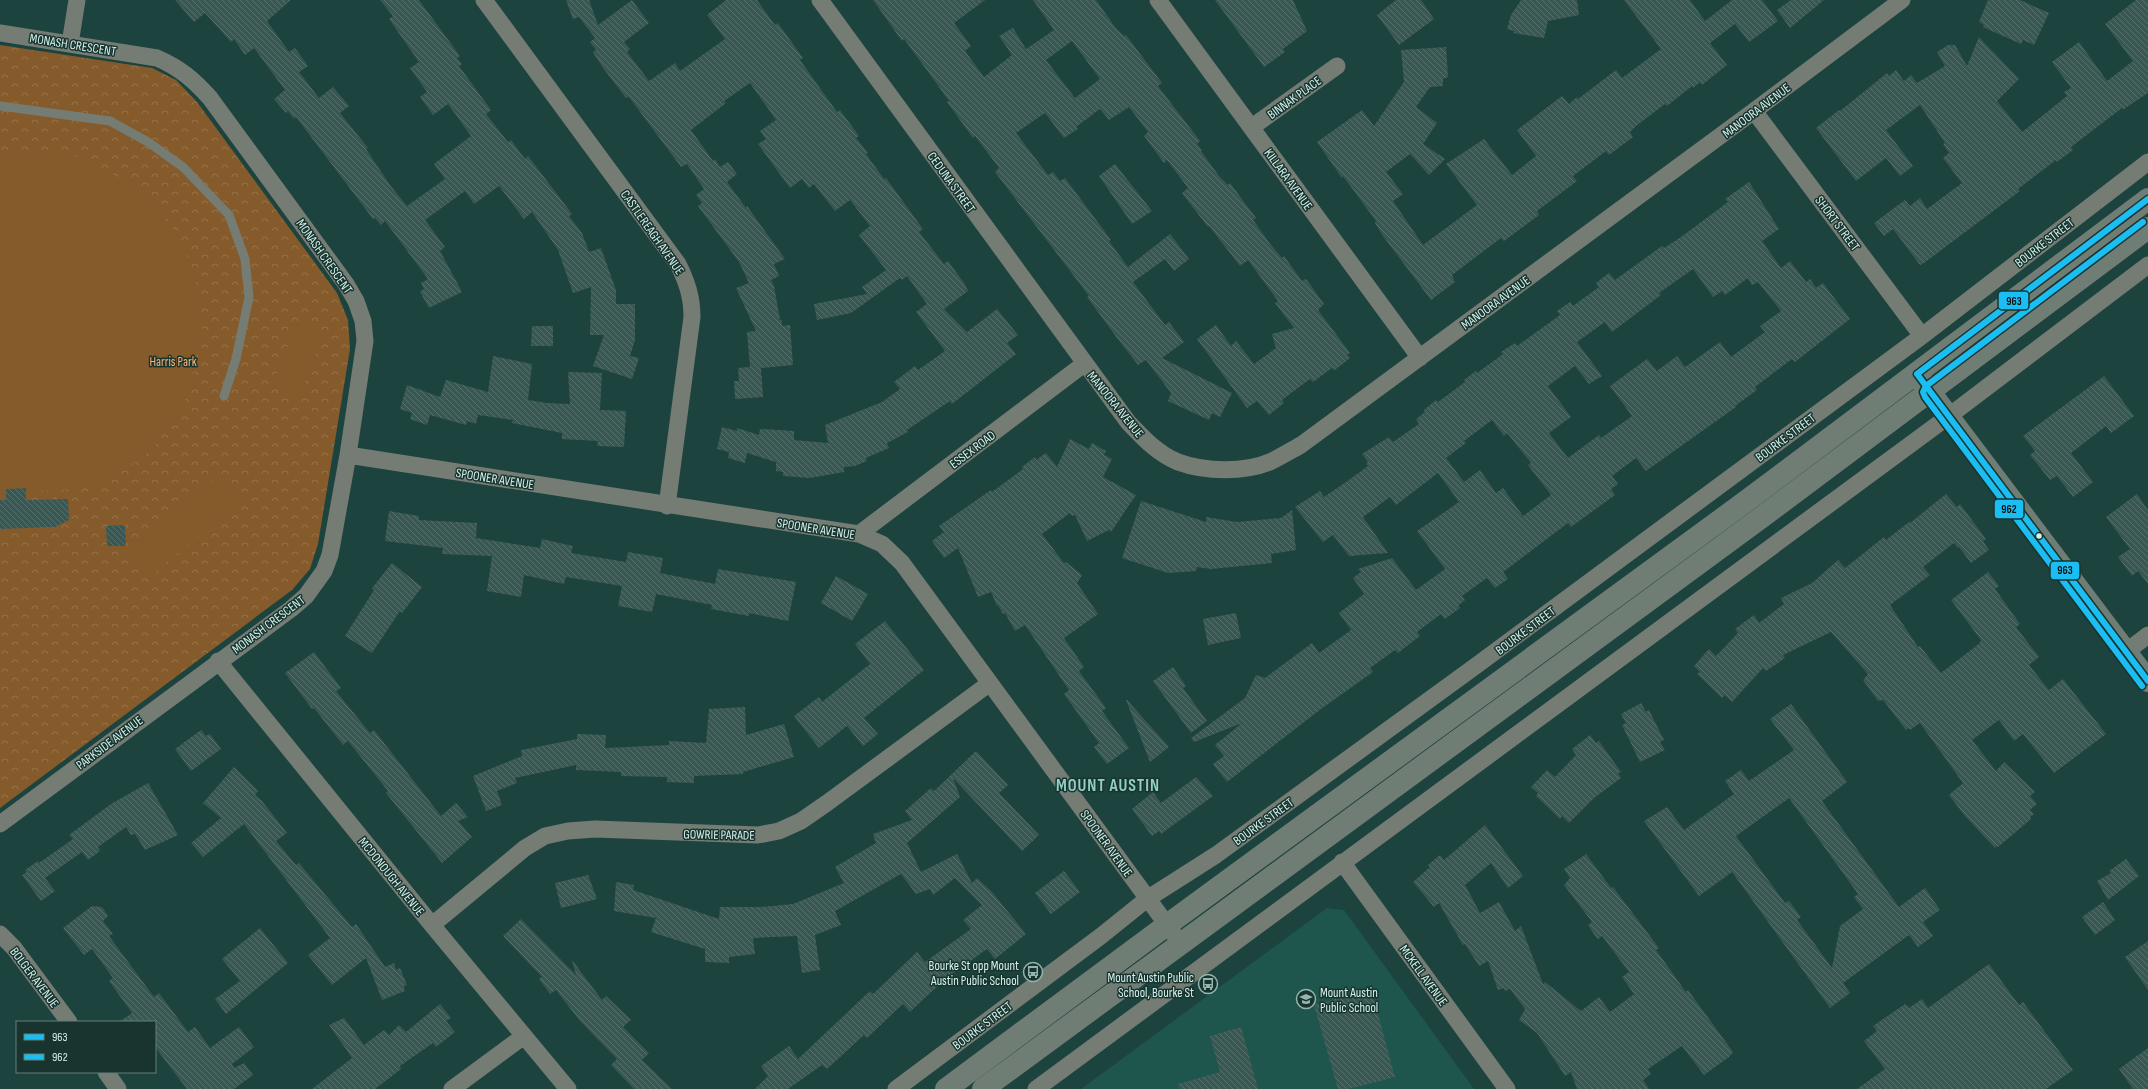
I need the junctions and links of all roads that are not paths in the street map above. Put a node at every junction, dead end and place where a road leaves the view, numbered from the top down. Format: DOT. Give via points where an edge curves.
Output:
graph roads {
  1 [pos="77,0"];
  2 [pos="484,0"];
  3 [pos="820,0"];
  4 [pos="1158,0"];
  5 [pos="1902,0"];
  6 [pos="0,33"];
  7 [pos="70,44"];
  8 [pos="1337,66"];
  9 [pos="0,106"];
  10 [pos="1754,111"];
  11 [pos="1252,127"];
  12 [pos="2148,162"];
  13 [pos="2148,199"];
  14 [pos="2148,228"];
  15 [pos="2148,266"];
  16 [pos="1922,336"];
  17 [pos="1420,358"];
  18 [pos="1084,364"];
  19 [pos="1917,374"];
  20 [pos="1930,392"];
  21 [pos="224,396"];
  22 [pos="1949,416"];
  23 [pos="348,455"];
  24 [pos="667,506"];
  25 [pos="859,534"];
  26 [pos="2148,635"];
  27 [pos="2126,652"];
  28 [pos="218,661"];
  29 [pos="2148,681"];
  30 [pos="990,683"];
  31 [pos="0,824"];
  32 [pos="1342,862"];
  33 [pos="1147,899"];
  34 [pos="1167,924"];
  35 [pos="432,925"];
  36 [pos="0,934"];
  37 [pos="1181,944"];
  38 [pos="68,1021"];
  39 [pos="524,1036"];
  40 [pos="107,1073"];
  41 [pos="118,1089"];
  42 [pos="452,1089"];
  43 [pos="568,1089"];
  44 [pos="896,1089"];
  45 [pos="946,1089"];
  46 [pos="983,1089"];
  47 [pos="1036,1089"];
  48 [pos="1507,1089"];
  1 -- 7 [label="street"];
  2 -- 24 [label="street, CASTLEREAGH AVENUE" via="678,264 687,282 692,299 692,317"];
  3 -- 18 [label="street, CEDUNA STREET"];
  4 -- 11 [label="street, KILLARA AVENUE"];
  5 -- 10 [label="street, MANOORA AVENUE"];
  6 -- 7 [label="street, MONASH CRESCENT"];
  7 -- 23 [label="street, MONASH CRESCENT" via="157,58 176,66 194,80 210,98 346,284 356,301 365,341"];
  8 -- 11 [label="street, BINNAK PLACE"];
  9 -- 21 [label="lane" via="110,121 148,142 183,167 229,215 245,259 249,297 236,359"];
  10 -- 16 [label="street, SHORT STREET"];
  10 -- 17 [label="street, MANOORA AVENUE"];
  11 -- 17 [label="street, KILLARA AVENUE"];
  12 -- 16 [label="street, BOURKE STREET"];
  13 -- 19 [label="main road, BOURKE STREET"];
  14 -- 20 [label="main road"];
  15 -- 22 [label="street"];
  16 -- 33 [label="street, BOURKE STREET" via="1216,855"];
  17 -- 18 [label="street, MANOORA AVENUE" via="1301,444 1271,462 1240,469 1209,469 1178,462 1150,445 1128,422"];
  18 -- 25 [label="street, ESSEX ROAD"];
  19 -- 20 [label="main road"];
  19 -- 34 [label="main road, BOURKE STREET"];
  20 -- 22 [label="main road"];
  20 -- 37 [label="main road"];
  22 -- 27 [label="main road"];
  22 -- 32 [label="street"];
  23 -- 24 [label="street, SPOONER AVENUE"];
  23 -- 28 [label="street, MONASH CRESCENT" via="330,555 315,586 291,609"];
  24 -- 25 [label="street, SPOONER AVENUE"];
  25 -- 30 [label="street, SPOONER AVENUE" via="882,544 902,563"];
  26 -- 27 [label="street"];
  27 -- 29 [label="main road"];
  28 -- 31 [label="street, PARKSIDE AVENUE"];
  28 -- 35 [label="street, MCDONOUGH AVENUE"];
  30 -- 33 [label="street, SPOONER AVENUE"];
  30 -- 35 [label="street, GOWRIE PARADE" via="827,803 801,821 779,831 758,835 732,835 595,829 545,836 525,848"];
  32 -- 47 [label="street"];
  32 -- 48 [label="street, MCKELL AVENUE"];
  33 -- 34 [label="street, SPOONER AVENUE"];
  33 -- 44 [label="street, BOURKE STREET" via="1095,941"];
  34 -- 37 [label="street, SPOONER AVENUE"];
  34 -- 45 [label="main road, BOURKE STREET"];
  35 -- 39 [label="street, MCDONOUGH AVENUE"];
  36 -- 38 [label="street, BOLGER AVENUE" via="14,948"];
  37 -- 46 [label="main road"];
  39 -- 42 [label="street"];
  39 -- 43 [label="street, MCDONOUGH AVENUE"];
  40 -- 41 [label="street"];
}
